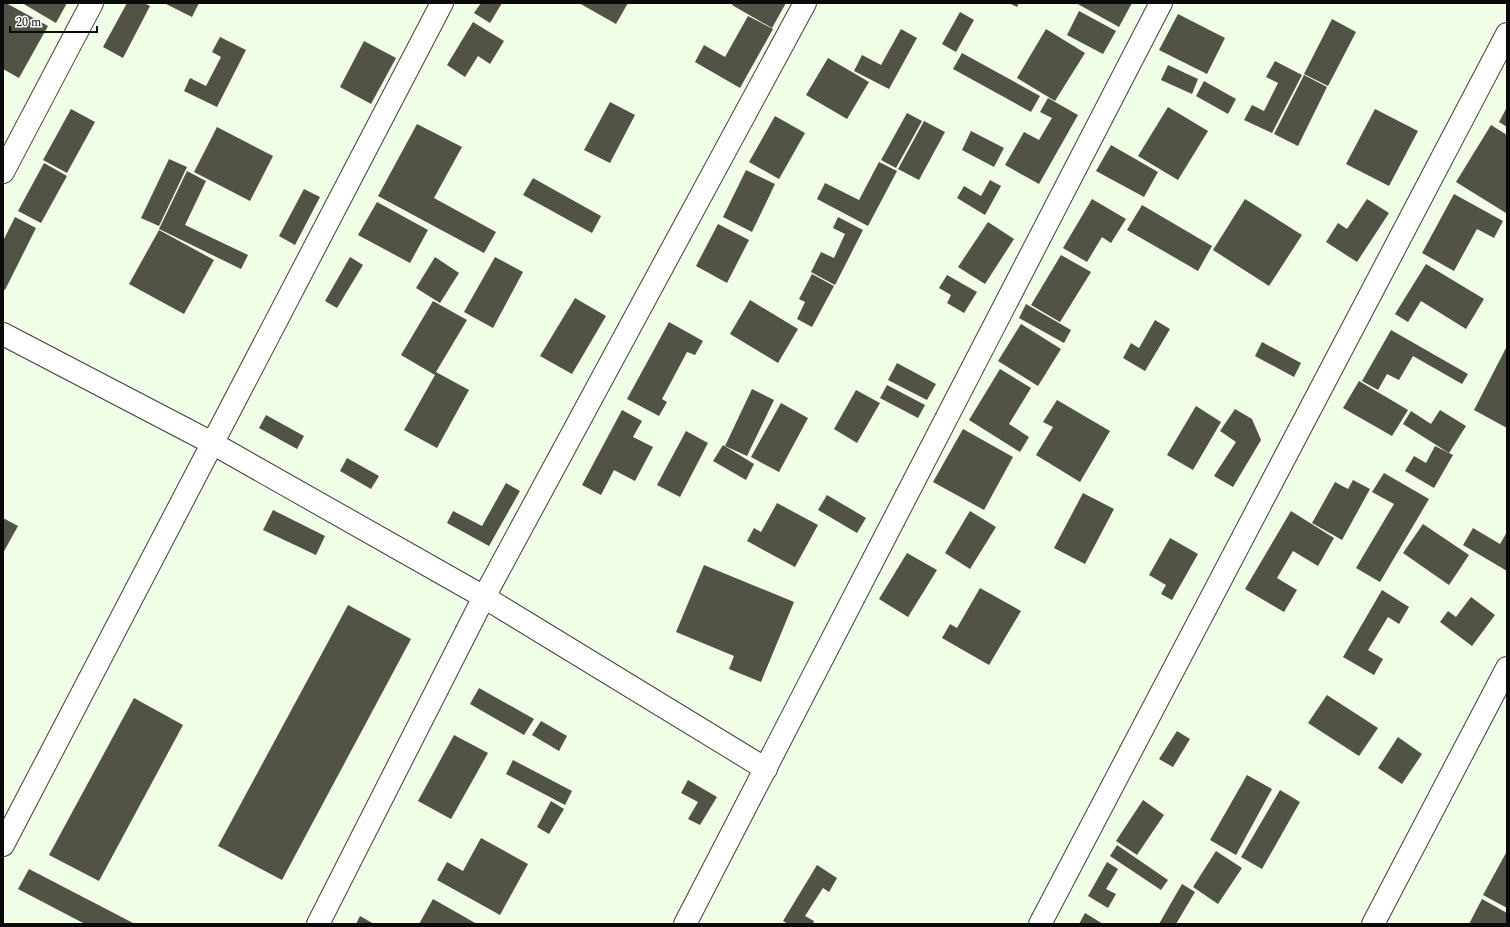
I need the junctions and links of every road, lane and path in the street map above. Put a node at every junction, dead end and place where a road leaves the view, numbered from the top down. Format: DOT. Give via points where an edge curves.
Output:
graph roads {
  1 [pos="92,3"];
  2 [pos="442,3"];
  3 [pos="806,3"];
  4 [pos="1161,3"];
  5 [pos="1507,34"];
  6 [pos="3,172"];
  7 [pos="3,334"];
  8 [pos="212,443"];
  9 [pos="484,597"];
  10 [pos="1507,668"];
  11 [pos="766,770"];
  12 [pos="3,845"];
  13 [pos="318,924"];
  14 [pos="685,924"];
  15 [pos="1040,924"];
  16 [pos="1373,924"];
  1 -- 6 [label="street"];
  2 -- 8 [label="street"];
  3 -- 9 [label="street"];
  4 -- 11 [label="street"];
  5 -- 15 [label="street"];
  7 -- 8 [label="street"];
  8 -- 9 [label="street"];
  8 -- 12 [label="street"];
  9 -- 11 [label="street"];
  9 -- 13 [label="street"];
  10 -- 16 [label="street"];
  11 -- 14 [label="street"];
}
